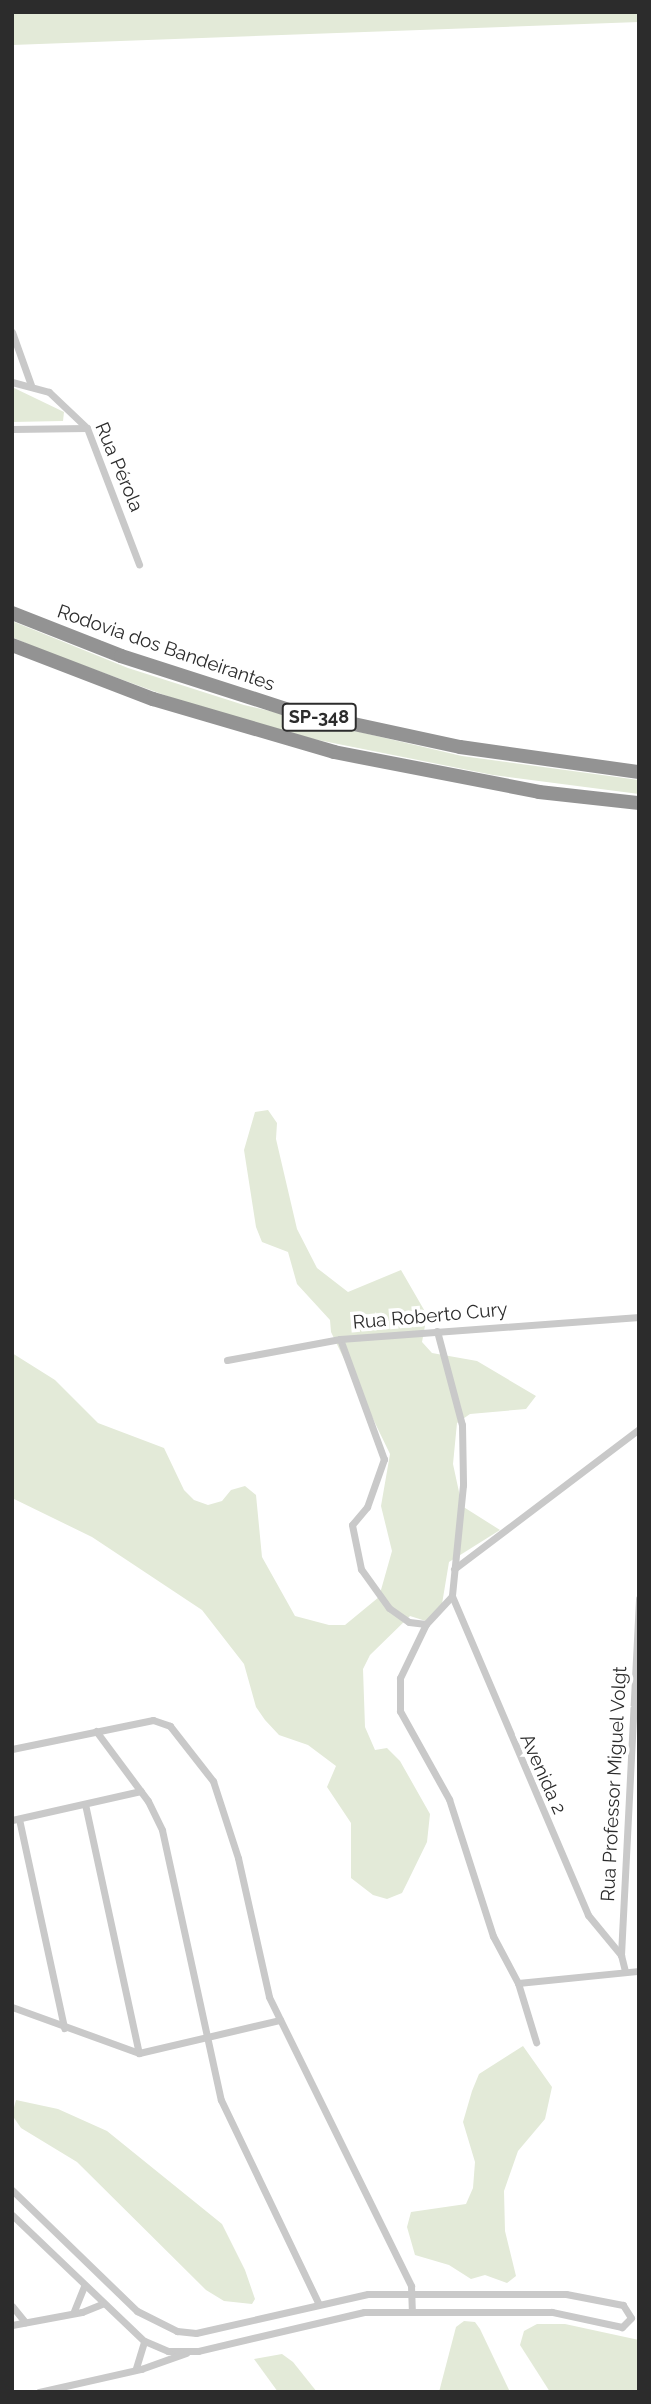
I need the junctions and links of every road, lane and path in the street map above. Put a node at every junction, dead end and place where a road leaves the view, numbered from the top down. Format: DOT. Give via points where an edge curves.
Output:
graph roads {
  1 [pos="12,332"];
  2 [pos="12,382"];
  3 [pos="32,386"];
  4 [pos="87,428"];
  5 [pos="12,429"];
  6 [pos="139,564"];
  7 [pos="12,613"];
  8 [pos="12,645"];
  9 [pos="639,772"];
  10 [pos="639,803"];
  11 [pos="638,1317"];
  12 [pos="437,1331"];
  13 [pos="340,1339"];
  14 [pos="227,1360"];
  15 [pos="639,1429"];
  16 [pos="454,1569"];
  17 [pos="452,1596"];
  18 [pos="639,1598"];
  19 [pos="426,1624"];
  20 [pos="96,1731"];
  21 [pos="12,1749"];
  22 [pos="141,1791"];
  23 [pos="85,1804"];
  24 [pos="15,1820"];
  25 [pos="621,1955"];
  26 [pos="625,1971"];
  27 [pos="639,1971"];
  28 [pos="518,1983"];
  29 [pos="12,2007"];
  30 [pos="280,2020"];
  31 [pos="64,2028"];
  32 [pos="206,2039"];
  33 [pos="536,2042"];
  34 [pos="139,2053"];
  35 [pos="12,2190"];
  36 [pos="12,2215"];
  37 [pos="84,2286"];
  38 [pos="412,2294"];
  39 [pos="102,2304"];
  40 [pos="319,2305"];
  41 [pos="12,2306"];
  42 [pos="74,2311"];
  43 [pos="412,2312"];
  44 [pos="25,2322"];
  45 [pos="12,2325"];
  46 [pos="144,2341"];
  47 [pos="187,2353"];
  48 [pos="136,2368"];
  49 [pos="39,2392"];
  1 -- 3 [label="street"];
  2 -- 3 [label="street, Rua Pérola"];
  3 -- 4 [label="street, Rua Pérola" via="64,403"];
  4 -- 5 [label="street"];
  4 -- 6 [label="street, Rua Pérola"];
  7 -- 9 [label="highway, Rodovia dos Bandeirantes / SP-348" via="121,656 289,710 460,747"];
  8 -- 10 [label="highway, SP-348" via="153,699 334,752 539,792"];
  11 -- 12 [label="street, Rua Roberto Cury"];
  12 -- 13 [label="street, Rua Roberto Cury"];
  12 -- 16 [label="street" via="462,1425 463,1485"];
  13 -- 14 [label="street, Rua Roberto Cury"];
  13 -- 19 [label="street" via="384,1459 367,1507 352,1525 361,1569 389,1608 409,1622"];
  15 -- 16 [label="street"];
  16 -- 17 [label="street"];
  17 -- 19 [label="street"];
  17 -- 25 [label="street, Avenida 2" via="588,1915"];
  18 -- 25 [label="street, Rua Professor Miguel Volgt"];
  19 -- 28 [label="street" via="400,1678 400,1711 449,1799 494,1936"];
  20 -- 21 [label="street"];
  20 -- 22 [label="street"];
  20 -- 30 [label="street" via="145,1719 162,1721 213,1781"];
  22 -- 23 [label="street"];
  22 -- 32 [label="street" via="165,1839"];
  23 -- 24 [label="street"];
  23 -- 34 [label="street"];
  24 -- 31 [label="street"];
  25 -- 26 [label="street, Rua Professor Miguel Volgt"];
  26 -- 27 [label="street"];
  26 -- 28 [label="street"];
  28 -- 33 [label="street"];
  29 -- 31 [label="street"];
  30 -- 32 [label="street"];
  30 -- 38 [label="street"];
  31 -- 34 [label="street"];
  32 -- 34 [label="street"];
  32 -- 40 [label="street" via="221,2100"];
  35 -- 40 [label="street" via="137,2311 168,2328 196,2333"];
  36 -- 37 [label="street"];
  37 -- 39 [label="street"];
  37 -- 42 [label="street"];
  38 -- 40 [label="street" via="368,2294"];
  38 -- 43 [label="street"];
  38 -- 43 [label="street" via="566,2294 623,2305 631,2315 622,2327 552,2312"];
  39 -- 42 [label="street"];
  39 -- 46 [label="street"];
  41 -- 44 [label="street"];
  42 -- 44 [label="street"];
  43 -- 47 [label="street" via="352,2314"];
  44 -- 45 [label="street"];
  46 -- 47 [label="street"];
  46 -- 48 [label="street"];
  47 -- 48 [label="street"];
  48 -- 49 [label="street"];
}
